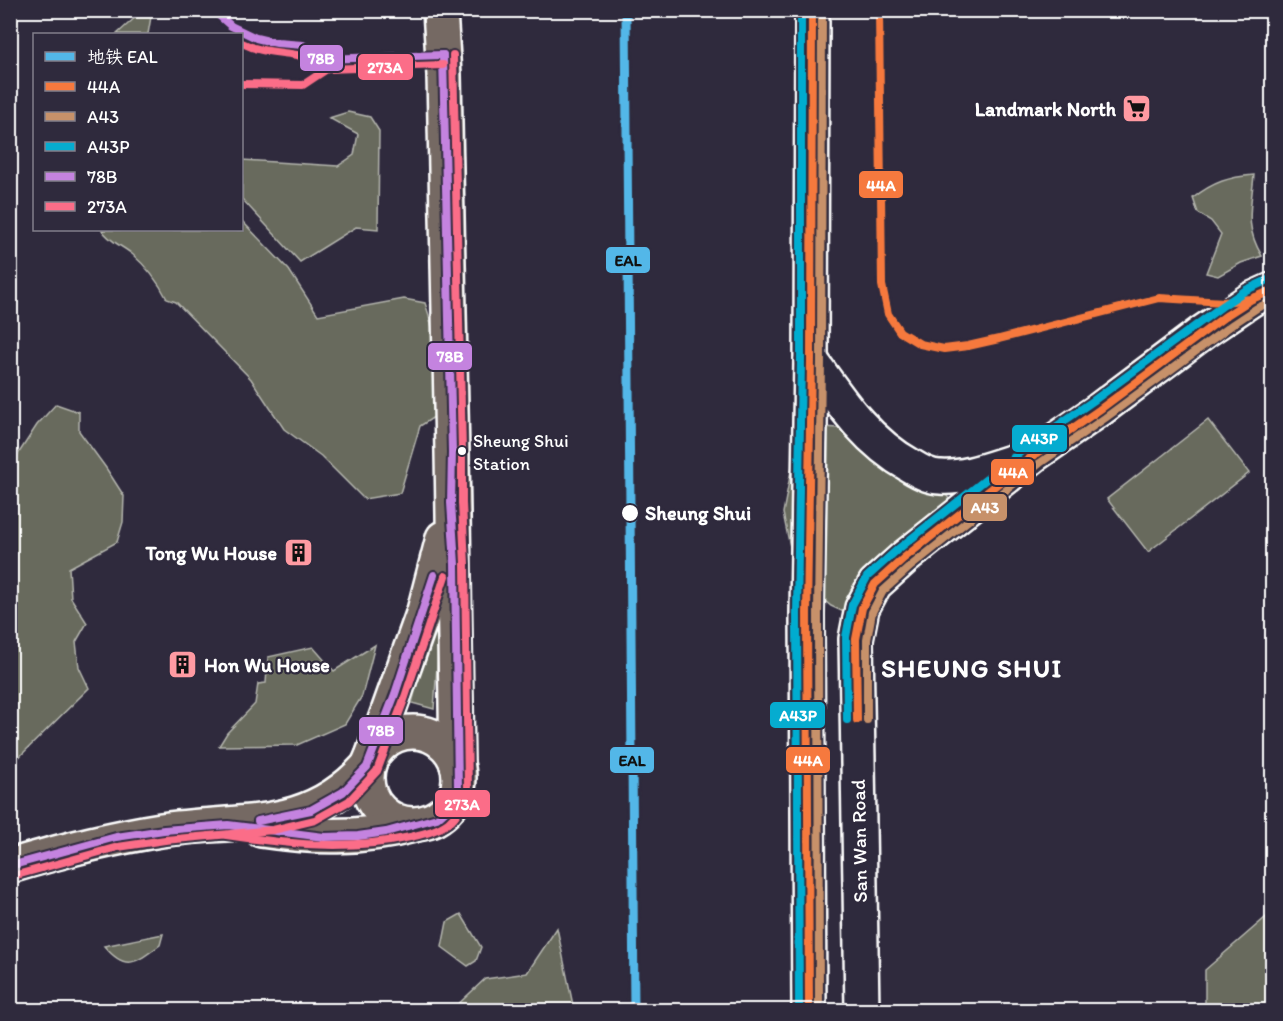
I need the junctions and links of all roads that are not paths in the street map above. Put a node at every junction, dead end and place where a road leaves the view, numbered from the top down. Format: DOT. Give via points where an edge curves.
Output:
graph roads {
  1 [pos="440,10"];
  2 [pos="812,10"];
  3 [pos="1272,290"];
  4 [pos="811,360"];
  5 [pos="1034,455"];
  6 [pos="452,503"];
  7 [pos="370,761"];
  8 [pos="457,765"];
  9 [pos="228,825"];
  10 [pos="414,825"];
  11 [pos="10,866"];
  12 [pos="809,1011"];
  13 [pos="862,1011"];
  1 -- 6 [label="main road"];
  2 -- 4 [label="street"];
  3 -- 5 [label="street, San Wan Road" via="1227,315"];
  4 -- 5 [label="street" via="851,417 894,457 920,471 939,478 958,476"];
  4 -- 12 [label="street" via="807,614"];
  5 -- 13 [label="street, San Wan Road" via="904,558 875,584 862,608 856,639"];
  6 -- 7 [label="main road" via="423,611"];
  6 -- 8 [label="main road"];
  7 -- 8 [label="main road" via="389,738 411,731 445,744"];
  7 -- 9 [label="main road" via="342,792 311,810"];
  7 -- 10 [label="main road" via="368,791 381,812 390,819"];
  8 -- 10 [label="main road" via="458,789 446,810 437,818"];
  9 -- 10 [label="main road" via="324,837 386,832"];
  9 -- 11 [label="main road" via="116,837"];
}
